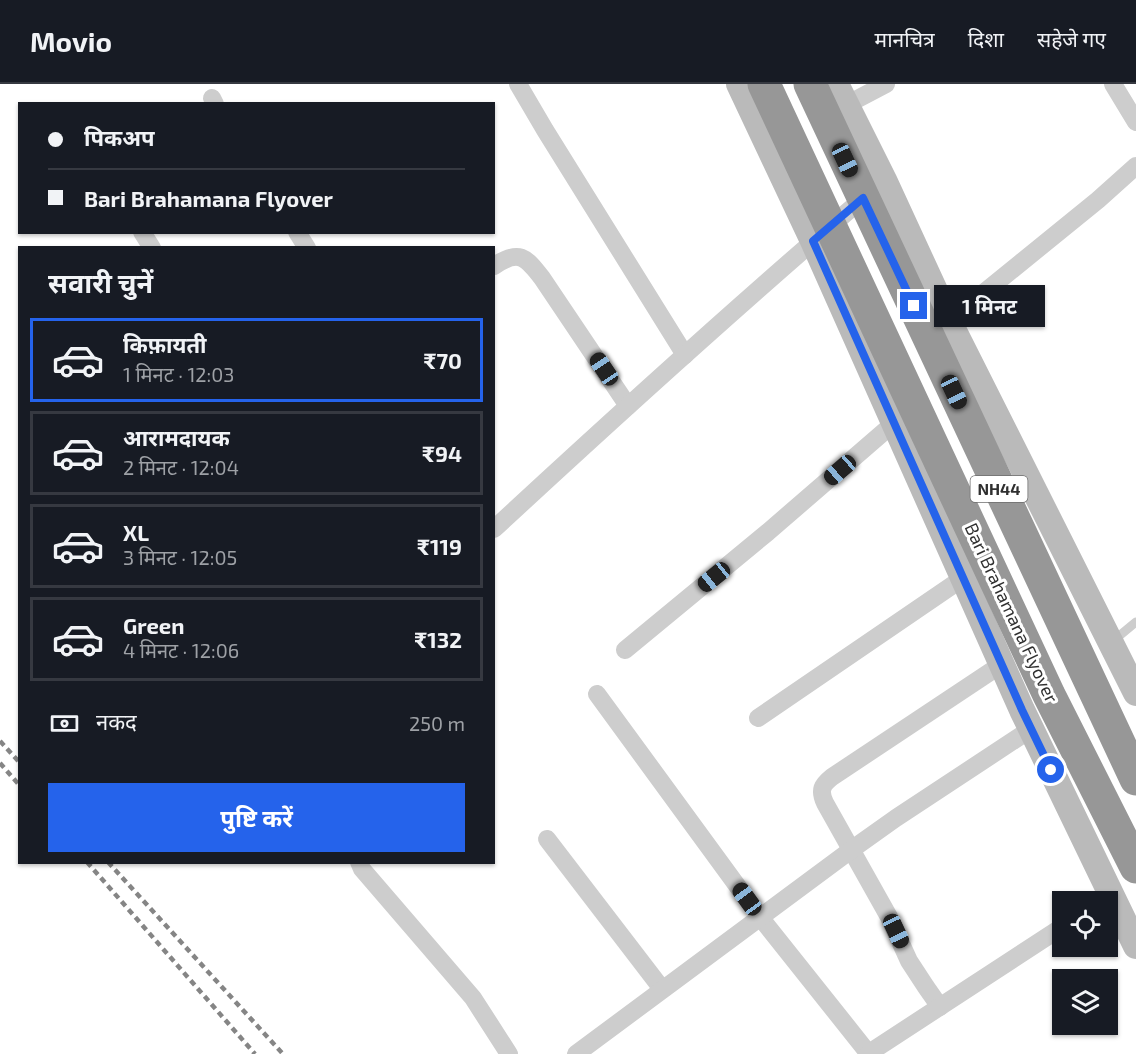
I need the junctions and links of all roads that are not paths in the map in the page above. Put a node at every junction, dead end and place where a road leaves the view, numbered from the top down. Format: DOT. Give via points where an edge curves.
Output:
graph roads {
  1 [pos="518,84"];
  2 [pos="739,84"];
  3 [pos="764,84"];
  4 [pos="810,84"];
  5 [pos="886,84"];
  6 [pos="1113,84"];
  7 [pos="841,94"];
  8 [pos="1136,122"];
  9 [pos="1136,166"];
  10 [pos="873,189"];
  11 [pos="821,234"];
  12 [pos="495,265"];
  13 [pos="949,321"];
  14 [pos="685,355"];
  15 [pos="628,406"];
  16 [pos="894,423"];
  17 [pos="495,527"];
  18 [pos="963,578"];
  19 [pos="1136,622"];
  20 [pos="1111,643"];
  21 [pos="626,650"];
  22 [pos="1002,664"];
  23 [pos="1136,693"];
  24 [pos="597,694"];
  25 [pos="758,718"];
  26 [pos="1031,729"];
  27 [pos="1136,779"];
  28 [pos="547,839"];
  29 [pos="851,850"];
  30 [pos="360,864"];
  31 [pos="1136,867"];
  32 [pos="1103,891"];
  33 [pos="760,917"];
  34 [pos="1118,917"];
  35 [pos="1052,934"];
  36 [pos="1136,946"];
  37 [pos="662,989"];
  38 [pos="940,1007"];
  39 [pos="508,1054"];
  40 [pos="576,1054"];
  41 [pos="869,1054"];
  1 -- 14 [label="street"];
  2 -- 11 [label="street"];
  3 -- 11 [label="highway, NH44"];
  4 -- 10 [label="highway, NH44"];
  5 -- 7 [label="street"];
  6 -- 8 [label="street"];
  7 -- 10 [label="street"];
  9 -- 13 [label="street"];
  10 -- 11 [label="street"];
  10 -- 13 [label="street"];
  10 -- 27 [label="highway, NH44"];
  11 -- 14 [label="street"];
  11 -- 16 [label="street"];
  11 -- 31 [label="highway, Bari Brahamana Flyover / NH44"];
  12 -- 15 [label="street" via="511,257 530,262"];
  13 -- 20 [label="street"];
  14 -- 15 [label="street"];
  15 -- 17 [label="street"];
  16 -- 18 [label="street"];
  16 -- 21 [label="street"];
  18 -- 22 [label="street"];
  18 -- 25 [label="street"];
  19 -- 20 [label="lane"];
  20 -- 23 [label="street"];
  22 -- 26 [label="street"];
  22 -- 29 [label="street" via="823,784 822,796"];
  24 -- 33 [label="street"];
  26 -- 29 [label="street"];
  26 -- 32 [label="street"];
  28 -- 37 [label="street"];
  29 -- 33 [label="street"];
  29 -- 38 [label="street" via="909,961"];
  30 -- 39 [label="street" via="473,999"];
  33 -- 37 [label="street"];
  33 -- 41 [label="street"];
  34 -- 36 [label="street"];
  35 -- 38 [label="street"];
  37 -- 40 [label="street"];
  38 -- 41 [label="street"];
}
